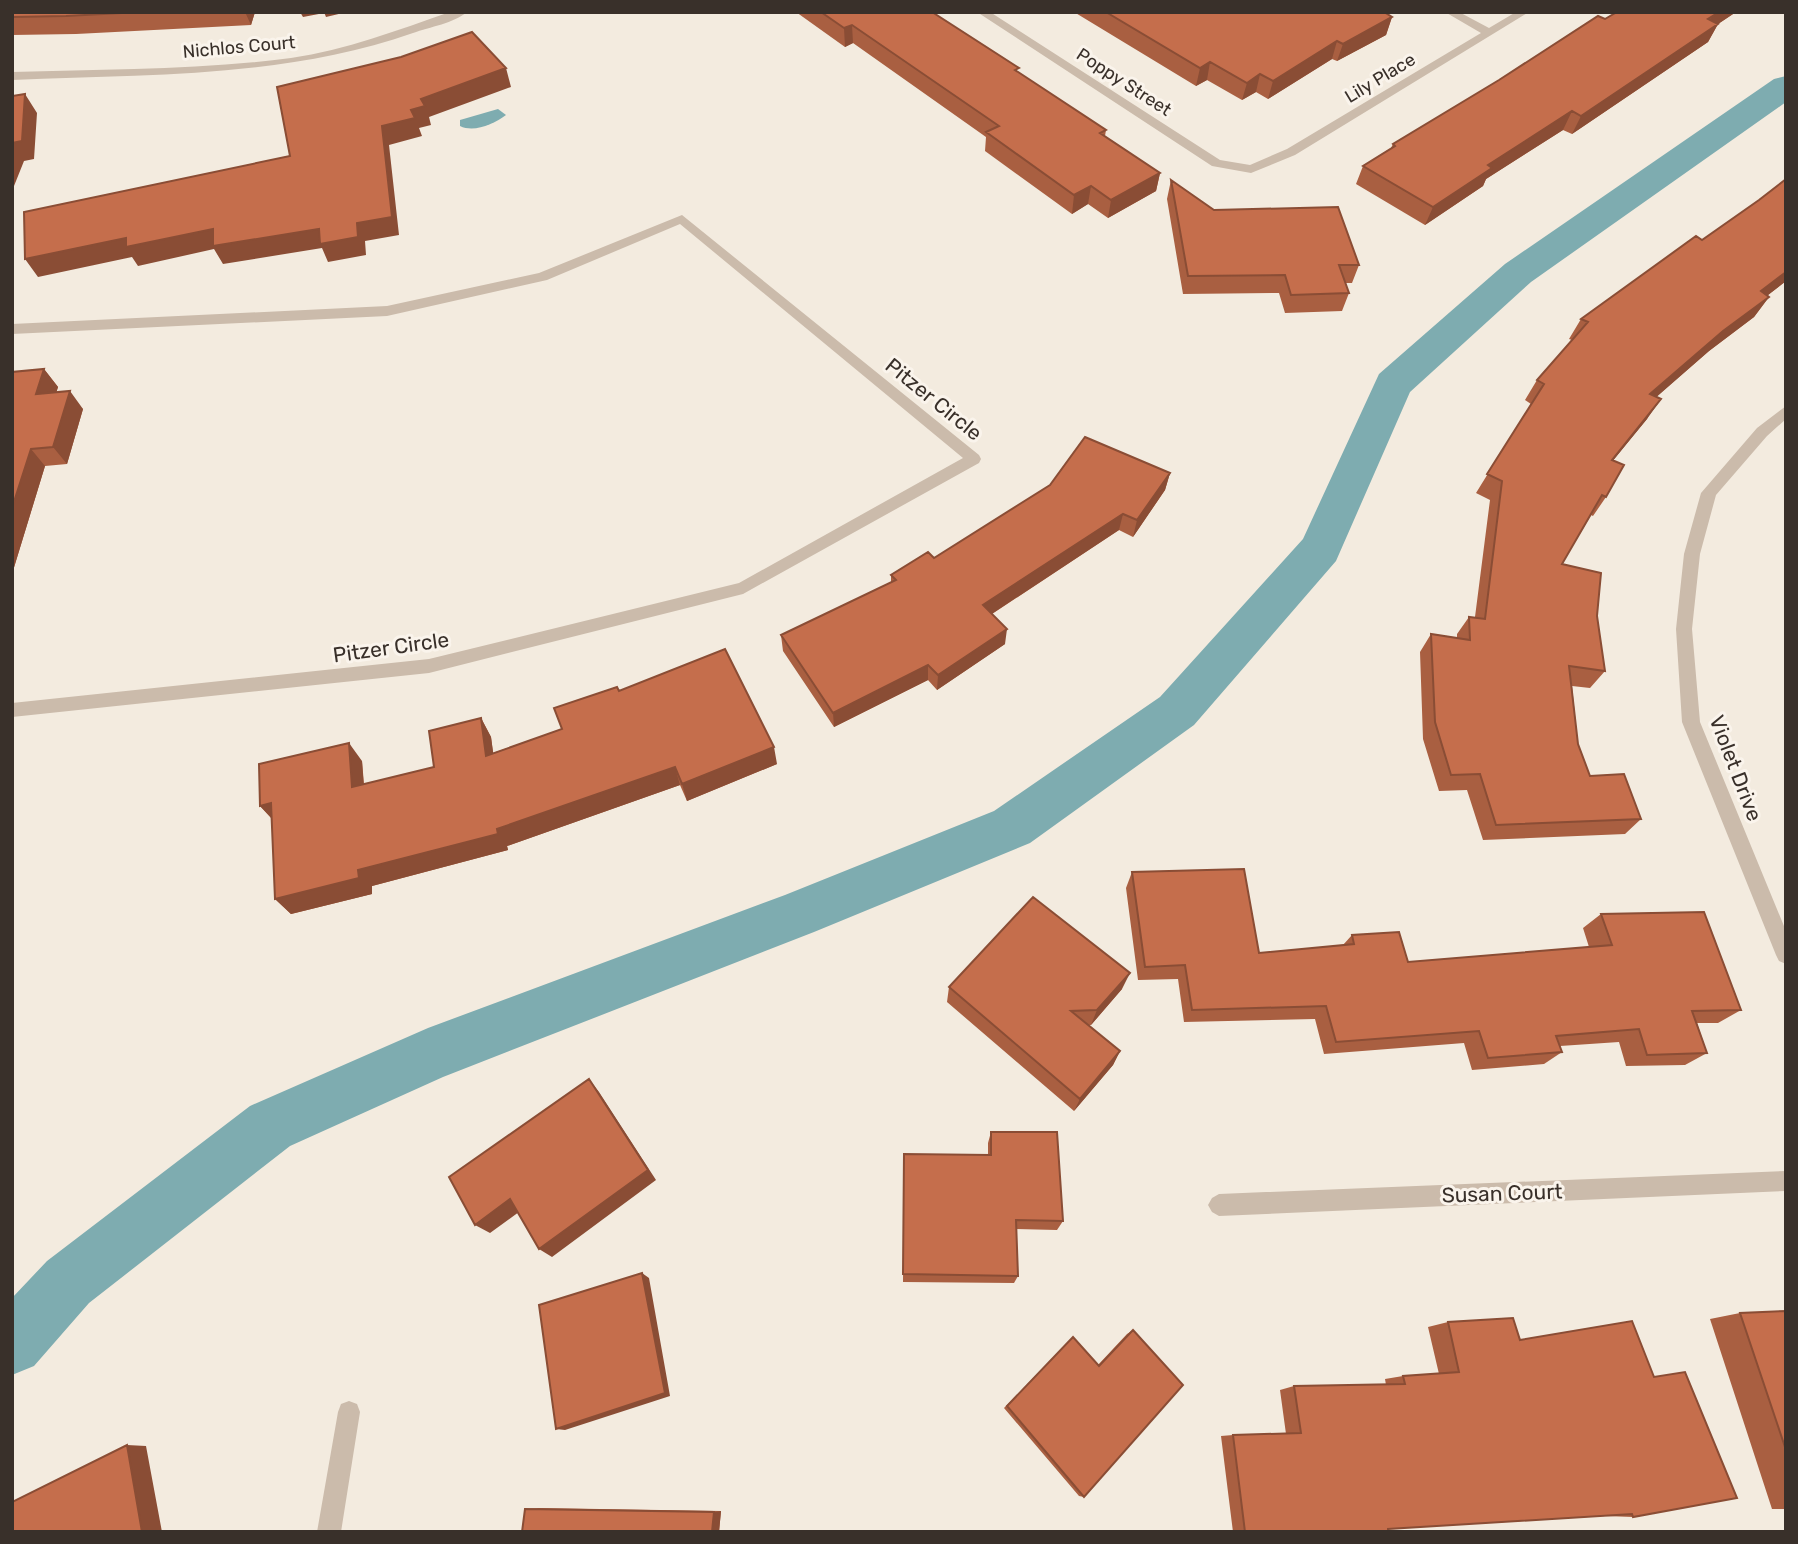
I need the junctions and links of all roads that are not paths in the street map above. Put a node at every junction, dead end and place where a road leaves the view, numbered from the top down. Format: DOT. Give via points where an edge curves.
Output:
graph roads {
  1 [pos="462,12"];
  2 [pos="982,12"];
  3 [pos="1450,12"];
  4 [pos="1524,12"];
  5 [pos="1489,33"];
  6 [pos="12,76"];
  7 [pos="1251,169"];
  8 [pos="12,329"];
  9 [pos="1786,411"];
  10 [pos="12,710"];
  11 [pos="1786,955"];
  12 [pos="1786,1181"];
  13 [pos="1219,1205"];
  14 [pos="349,1412"];
  15 [pos="328,1532"];
  1 -- 6 [label="street, Nichlos Court" via="366,45 292,61"];
  2 -- 7 [label="street, Poppy Street" via="1216,163"];
  3 -- 5 [label="street"];
  4 -- 5 [label="street, Lily Place"];
  5 -- 7 [label="street, Lily Place" via="1291,152"];
  8 -- 10 [label="street, Pitzer Circle" via="387,310 542,277 682,219 974,459 743,588 429,666"];
  9 -- 11 [label="street, Violet Drive" via="1709,493 1692,554 1684,629 1691,722"];
  12 -- 13 [label="street, Susan Court"];
  14 -- 15 [label="street"];
}
